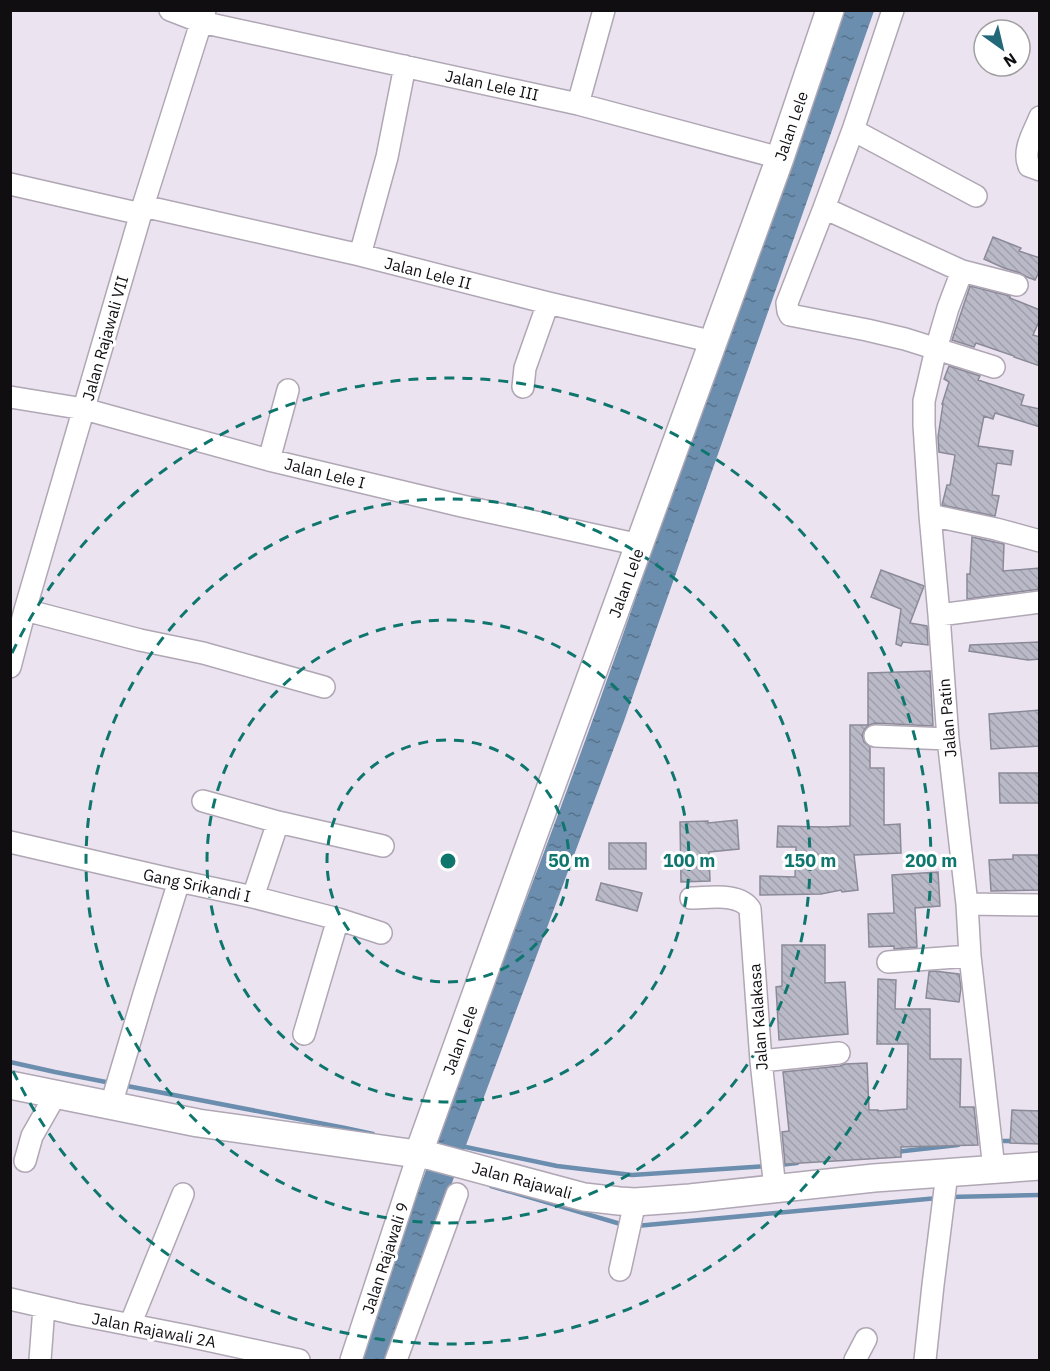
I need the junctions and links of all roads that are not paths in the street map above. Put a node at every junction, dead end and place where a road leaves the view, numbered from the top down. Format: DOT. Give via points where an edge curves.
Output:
graph roads {
  1 [pos="170,10"];
  2 [pos="604,10"];
  3 [pos="830,10"];
  4 [pos="893,10"];
  5 [pos="203,16"];
  6 [pos="405,66"];
  7 [pos="578,104"];
  8 [pos="1040,117"];
  9 [pos="853,130"];
  10 [pos="780,158"];
  11 [pos="1040,170"];
  12 [pos="10,184"];
  13 [pos="976,196"];
  14 [pos="824,208"];
  15 [pos="142,210"];
  16 [pos="360,255"];
  17 [pos="962,271"];
  18 [pos="1017,285"];
  19 [pos="548,303"];
  20 [pos="714,342"];
  21 [pos="936,349"];
  22 [pos="994,367"];
  23 [pos="523,387"];
  24 [pos="288,390"];
  25 [pos="10,397"];
  26 [pos="84,409"];
  27 [pos="270,460"];
  28 [pos="930,515"];
  29 [pos="1040,541"];
  30 [pos="640,545"];
  31 [pos="1040,602"];
  32 [pos="939,615"];
  33 [pos="19,620"];
  34 [pos="10,667"];
  35 [pos="324,687"];
  36 [pos="875,736"];
  37 [pos="948,739"];
  38 [pos="203,801"];
  39 [pos="278,822"];
  40 [pos="10,842"];
  41 [pos="383,846"];
  42 [pos="179,881"];
  43 [pos="253,897"];
  44 [pos="691,898"];
  45 [pos="967,904"];
  46 [pos="1040,905"];
  47 [pos="338,919"];
  48 [pos="381,933"];
  49 [pos="970,957"];
  50 [pos="888,962"];
  51 [pos="303,1034"];
  52 [pos="839,1053"];
  53 [pos="761,1061"];
  54 [pos="10,1085"];
  55 [pos="115,1091"];
  56 [pos="56,1094"];
  57 [pos="425,1156"];
  58 [pos="25,1161"];
  59 [pos="1040,1166"];
  60 [pos="994,1169"];
  61 [pos="947,1173"];
  62 [pos="775,1189"];
  63 [pos="183,1194"];
  64 [pos="458,1194"];
  65 [pos="635,1202"];
  66 [pos="620,1270"];
  67 [pos="10,1299"];
  68 [pos="44,1307"];
  69 [pos="130,1325"];
  70 [pos="866,1339"];
  71 [pos="40,1360"];
  72 [pos="298,1360"];
  73 [pos="351,1360"];
  74 [pos="396,1360"];
  75 [pos="855,1360"];
  76 [pos="926,1360"];
  1 -- 5 [label="street, Jalan Lele III"];
  2 -- 7 [label="street"];
  3 -- 10 [label="main road, Jalan Lele"];
  4 -- 9 [label="street"];
  5 -- 6 [label="street, Jalan Lele III"];
  5 -- 15 [label="street, Jalan Rajawali VII"];
  6 -- 7 [label="street, Jalan Lele III"];
  6 -- 16 [label="street" via="387,157"];
  7 -- 10 [label="street, Jalan Lele III"];
  8 -- 11 [label="street" via="1026,152 1029,166"];
  9 -- 13 [label="street"];
  9 -- 14 [label="street"];
  10 -- 20 [label="main road, Jalan Lele"];
  12 -- 15 [label="street, Jalan Lele II"];
  14 -- 17 [label="street"];
  14 -- 21 [label="street" via="787,303 790,315"];
  15 -- 16 [label="street, Jalan Lele II"];
  15 -- 26 [label="street, Jalan Rajawali VII"];
  16 -- 19 [label="street, Jalan Lele II"];
  17 -- 18 [label="street"];
  17 -- 21 [label="street, Jalan Patin"];
  19 -- 20 [label="street, Jalan Lele II"];
  19 -- 23 [label="street" via="525,368"];
  20 -- 30 [label="main road, Jalan Lele"];
  21 -- 22 [label="street"];
  21 -- 28 [label="street, Jalan Patin" via="924,401"];
  24 -- 27 [label="street"];
  25 -- 26 [label="street, Jalan Lele I"];
  26 -- 27 [label="street, Jalan Lele I"];
  26 -- 33 [label="street, Jalan Rajawali VII"];
  27 -- 30 [label="street, Jalan Lele I"];
  28 -- 29 [label="street"];
  28 -- 32 [label="street, Jalan Patin"];
  30 -- 57 [label="main road, Jalan Lele" via="536,828"];
  31 -- 32 [label="street"];
  32 -- 37 [label="street, Jalan Patin"];
  33 -- 34 [label="street, Jalan Rajawali VII"];
  33 -- 35 [label="street" via="203,653"];
  36 -- 37 [label="street"];
  37 -- 45 [label="street, Jalan Patin"];
  38 -- 39 [label="street"];
  39 -- 41 [label="street"];
  39 -- 43 [label="street"];
  40 -- 42 [label="street, Gang Srikandi I"];
  42 -- 43 [label="street, Gang Srikandi I"];
  42 -- 55 [label="street"];
  43 -- 47 [label="street, Gang Srikandi I"];
  44 -- 53 [label="street, Jalan Kalakasa" via="741,900 750,909"];
  45 -- 46 [label="street"];
  45 -- 49 [label="street, Jalan Patin"];
  47 -- 48 [label="street, Gang Srikandi I"];
  47 -- 51 [label="street"];
  49 -- 50 [label="street"];
  49 -- 60 [label="street, Jalan Patin"];
  52 -- 53 [label="street"];
  53 -- 62 [label="street, Jalan Kalakasa"];
  54 -- 56 [label="main road, Jalan Rajawali"];
  55 -- 56 [label="main road, Jalan Rajawali"];
  55 -- 57 [label="main road, Jalan Rajawali" via="198,1123"];
  56 -- 58 [label="street" via="32,1136"];
  57 -- 65 [label="main road, Jalan Rajawali" via="585,1197"];
  57 -- 73 [label="street, Jalan Rajawali 9"];
  59 -- 60 [label="main road, Jalan Rajawali"];
  60 -- 61 [label="main road, Jalan Rajawali"];
  61 -- 62 [label="main road, Jalan Rajawali"];
  61 -- 76 [label="street"];
  62 -- 65 [label="main road, Jalan Rajawali"];
  63 -- 69 [label="street"];
  64 -- 74 [label="street"];
  65 -- 66 [label="street"];
  67 -- 68 [label="street, Jalan Rajawali 2A"];
  68 -- 69 [label="street, Jalan Rajawali 2A"];
  68 -- 71 [label="street"];
  69 -- 72 [label="street, Jalan Rajawali 2A"];
  70 -- 75 [label="street"];
}
